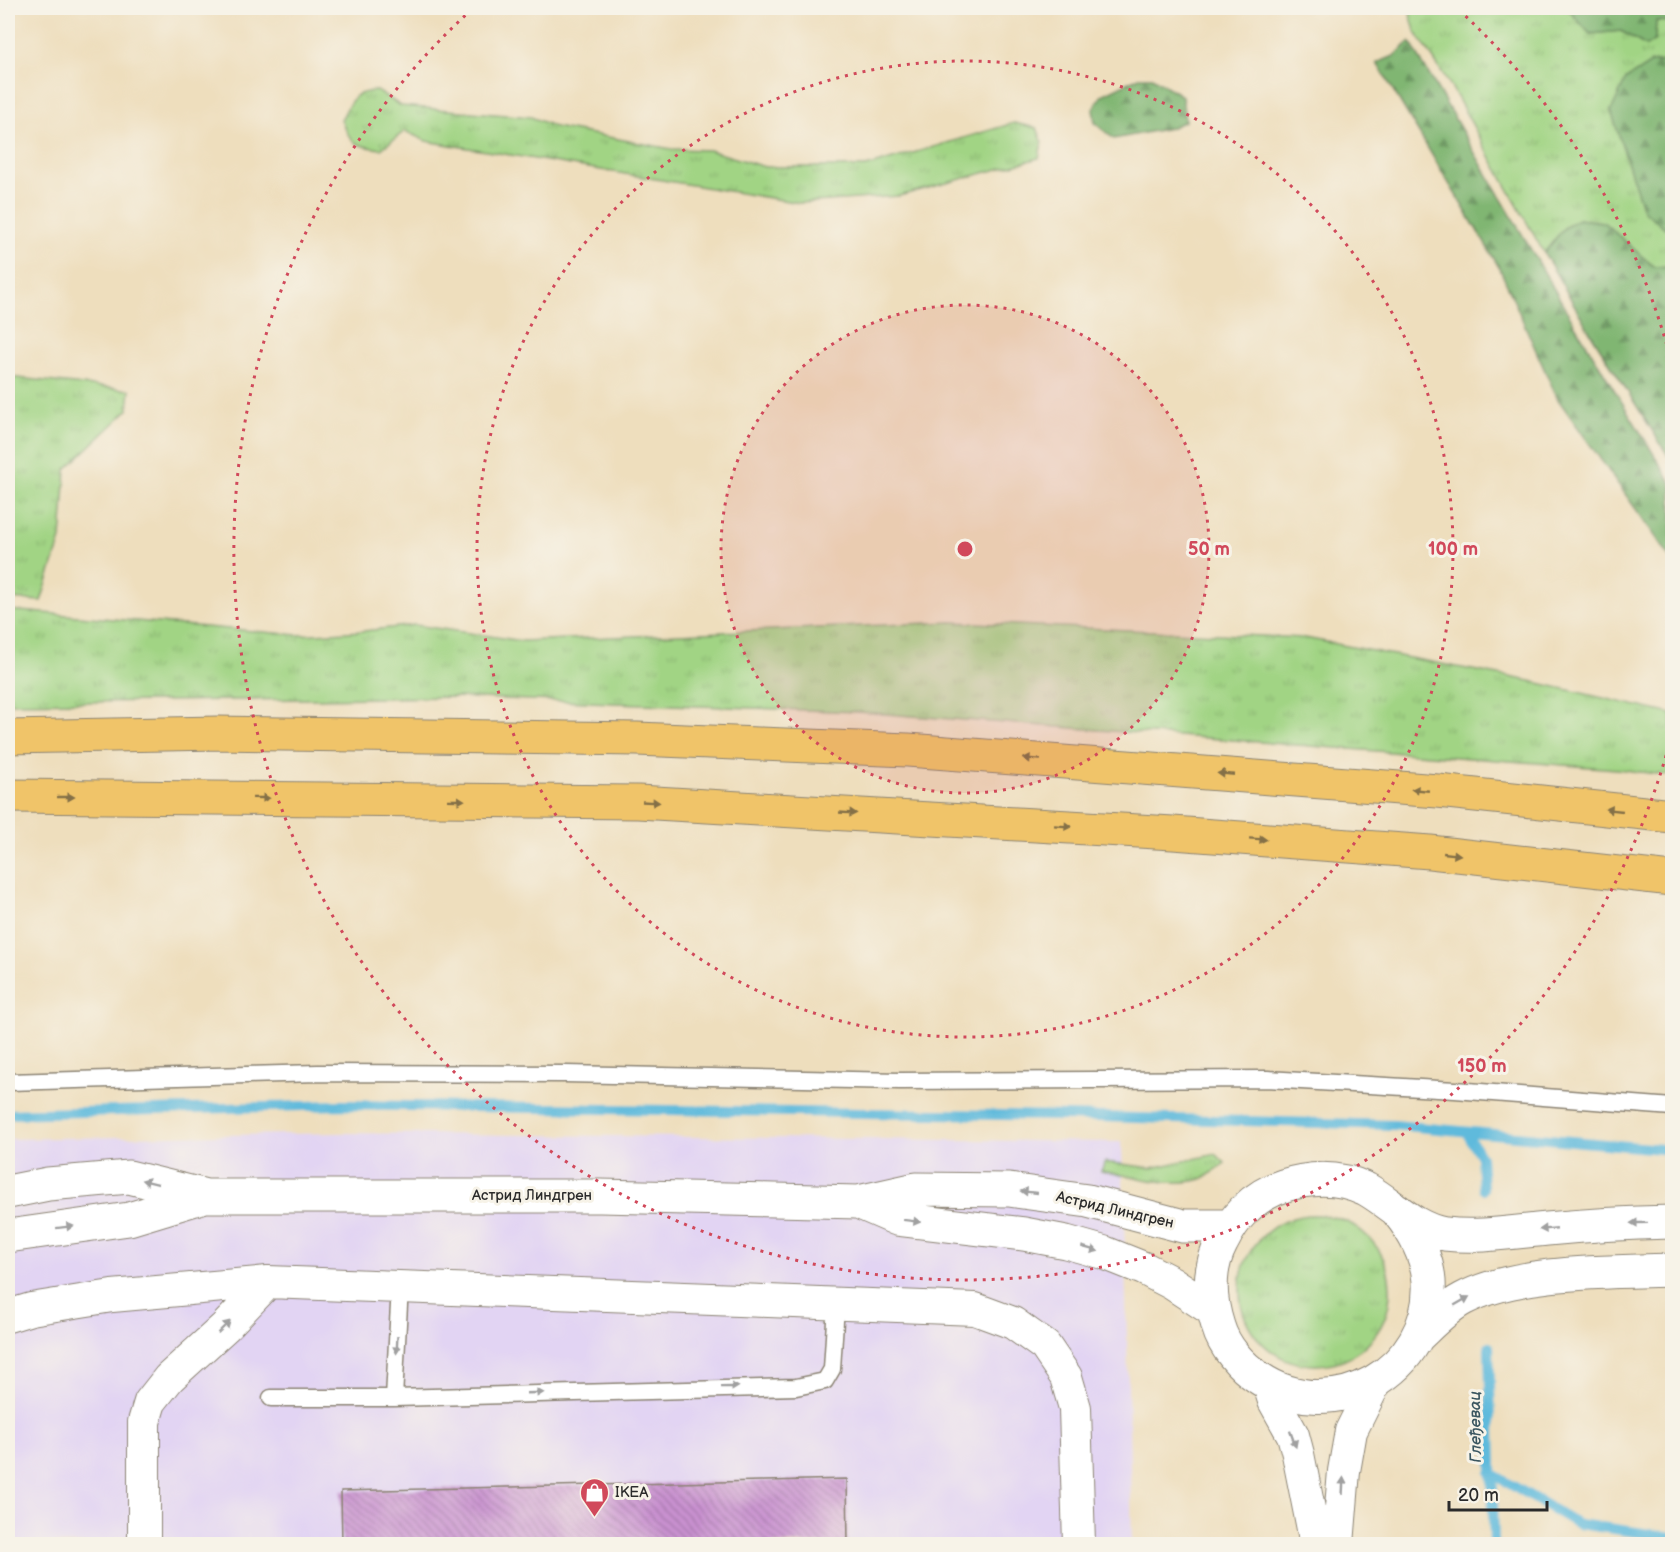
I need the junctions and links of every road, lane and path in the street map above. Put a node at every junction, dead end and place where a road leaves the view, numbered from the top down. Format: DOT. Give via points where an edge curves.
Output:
graph roads {
  1 [pos="8,736"];
  2 [pos="8,796"];
  3 [pos="1672,816"];
  4 [pos="1672,879"];
  5 [pos="8,1082"];
  6 [pos="1672,1107"];
  7 [pos="8,1192"];
  8 [pos="206,1196"];
  9 [pos="858,1202"];
  10 [pos="1398,1212"];
  11 [pos="1672,1222"];
  12 [pos="1231,1226"];
  13 [pos="8,1236"];
  14 [pos="1672,1270"];
  15 [pos="267,1282"];
  16 [pos="400,1286"];
  17 [pos="836,1305"];
  18 [pos="1213,1310"];
  19 [pos="8,1316"];
  20 [pos="1417,1337"];
  21 [pos="1376,1381"];
  22 [pos="1269,1385"];
  23 [pos="271,1398"];
  24 [pos="394,1398"];
  25 [pos="144,1545"];
  26 [pos="1079,1545"];
  27 [pos="1316,1545"];
  28 [pos="1338,1545"];
  3 -- 1 [label="highway, one-way" via="1438,791 908,750 577,738 218,733"];
  2 -- 4 [label="highway, one-way" via="638,802 1406,850"];
  5 -- 6 [label="lane" via="318,1073 900,1081 1267,1079"];
  8 -- 7 [label="street, Астрид Линдгрен, one-way" via="129,1177 48,1184"];
  8 -- 9 [label="street, Астрид Линдгрен" via="588,1196"];
  13 -- 8 [label="street, Астрид Линдгрен, one-way" via="129,1219"];
  12 -- 9 [label="street, Астрид Линдгрен, one-way" via="1182,1226 1088,1201 1009,1190 916,1188"];
  9 -- 18 [label="street, Астрид Линдгрен, one-way" via="897,1219 1024,1234 1105,1253 1172,1283"];
  11 -- 10 [label="street, one-way" via="1480,1236 1421,1227"];
  10 -- 12 [label="street" via="1363,1188 1343,1181 1311,1180 1280,1187 1261,1197 1244,1209"];
  10 -- 20 [label="street" via="1419,1243 1429,1281 1426,1310"];
  12 -- 18 [label="street" via="1215,1261 1211,1281"];
  20 -- 14 [label="street, one-way" via="1462,1300 1491,1287 1553,1277"];
  15 -- 16 [label="street"];
  15 -- 19 [label="street" via="112,1296"];
  25 -- 15 [label="street, one-way" via="143,1443 150,1402"];
  16 -- 17 [label="street"];
  16 -- 24 [label="lane, one-way"];
  24 -- 17 [label="lane, one-way" via="796,1386 825,1381 832,1369"];
  17 -- 26 [label="street" via="975,1309 1014,1323 1045,1346 1066,1377 1075,1408"];
  18 -- 22 [label="street" via="1232,1354"];
  20 -- 21 [label="street" via="1400,1362"];
  21 -- 22 [label="street" via="1351,1393 1323,1397 1296,1395"];
  28 -- 21 [label="street, one-way" via="1351,1431"];
  22 -- 27 [label="street, one-way" via="1293,1435"];
  23 -- 24 [label="lane"];
}
